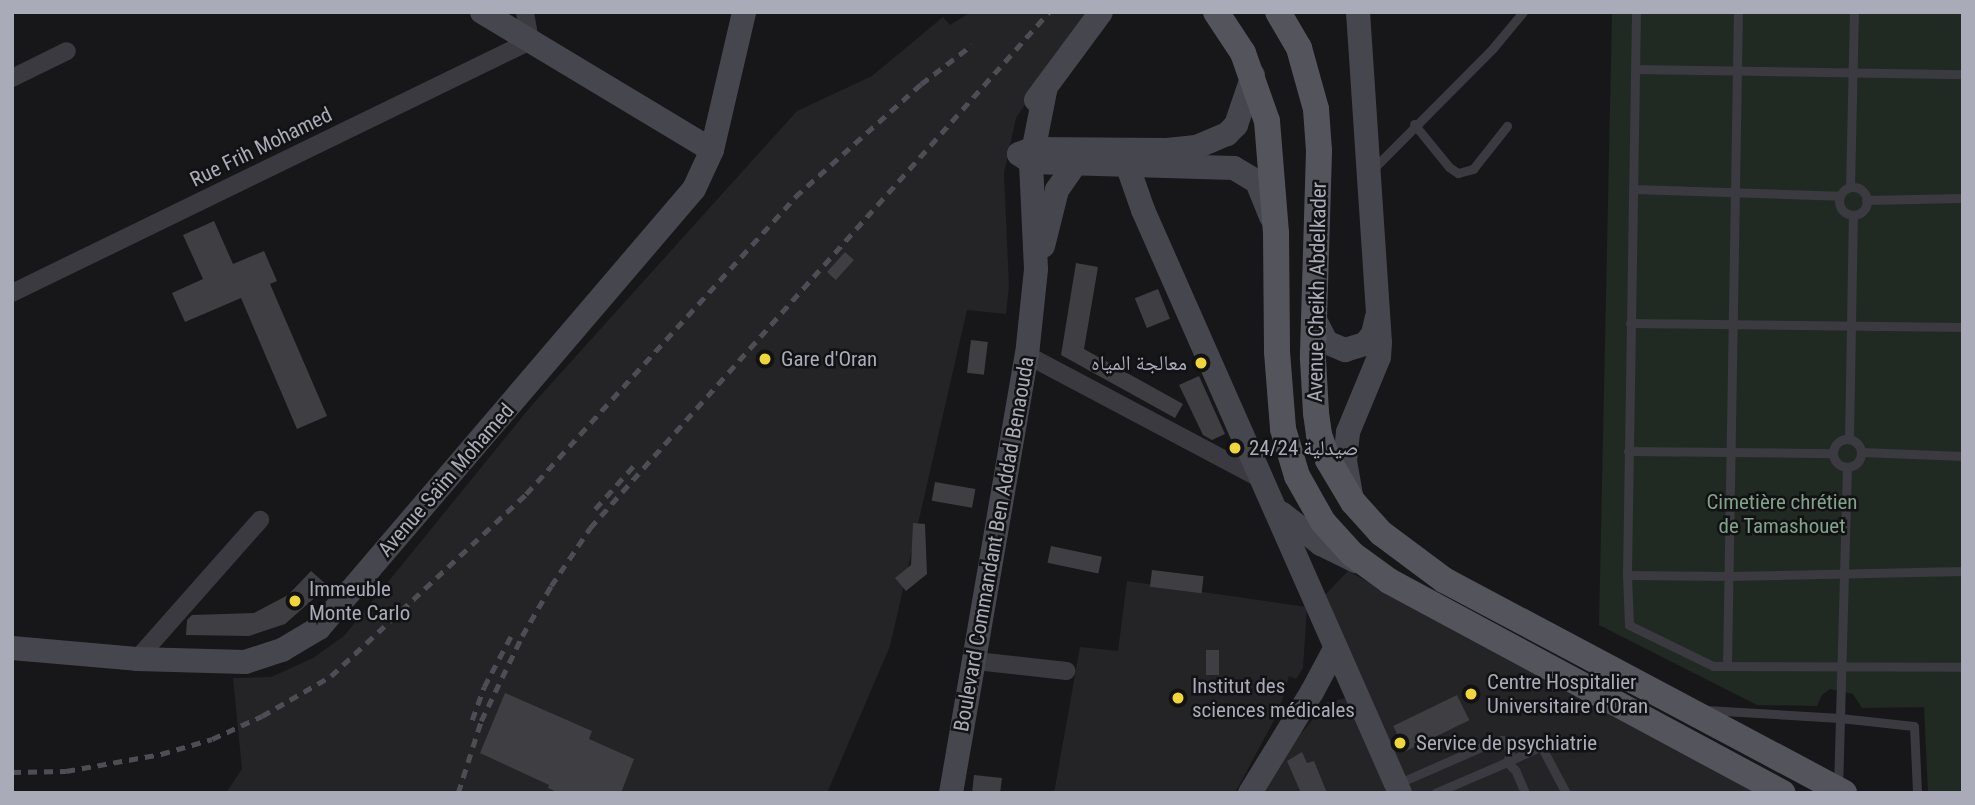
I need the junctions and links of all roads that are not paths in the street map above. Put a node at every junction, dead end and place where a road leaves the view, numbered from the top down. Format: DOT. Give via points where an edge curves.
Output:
graph roads {
  1 [pos="482,12"];
  2 [pos="525,12"];
  3 [pos="744,12"];
  4 [pos="1101,12"];
  5 [pos="1216,12"];
  6 [pos="1278,12"];
  7 [pos="1523,12"];
  8 [pos="1636,12"];
  9 [pos="1738,12"];
  10 [pos="1854,12"];
  11 [pos="1362,17"];
  12 [pos="530,41"];
  13 [pos="67,51"];
  14 [pos="1635,69"];
  15 [pos="1737,72"];
  16 [pos="1852,72"];
  17 [pos="1963,74"];
  18 [pos="1253,75"];
  19 [pos="12,78"];
  20 [pos="1414,124"];
  21 [pos="1507,126"];
  22 [pos="712,149"];
  23 [pos="1027,155"];
  24 [pos="1117,159"];
  25 [pos="1076,163"];
  26 [pos="1370,172"];
  27 [pos="1850,187"];
  28 [pos="1633,189"];
  29 [pos="1735,192"];
  30 [pos="1839,196"];
  31 [pos="1963,198"];
  32 [pos="1867,200"];
  33 [pos="1853,215"];
  34 [pos="1276,233"];
  35 [pos="1036,258"];
  36 [pos="12,293"];
  37 [pos="1031,295"];
  38 [pos="1377,316"];
  39 [pos="1315,320"];
  40 [pos="1630,323"];
  41 [pos="1732,324"];
  42 [pos="1851,326"];
  43 [pos="1963,327"];
  44 [pos="1027,355"];
  45 [pos="1849,439"];
  46 [pos="1628,451"];
  47 [pos="1730,452"];
  48 [pos="1861,452"];
  49 [pos="1833,453"];
  50 [pos="1963,456"];
  51 [pos="1847,467"];
  52 [pos="1263,480"];
  53 [pos="1353,502"];
  54 [pos="1277,510"];
  55 [pos="260,520"];
  56 [pos="1366,566"];
  57 [pos="1963,571"];
  58 [pos="1843,572"];
  59 [pos="1626,575"];
  60 [pos="1727,576"];
  61 [pos="1314,593"];
  62 [pos="12,648"];
  63 [pos="1335,649"];
  64 [pos="137,659"];
  65 [pos="976,661"];
  66 [pos="1727,666"];
  67 [pos="1963,667"];
  68 [pos="1841,669"];
  69 [pos="1066,671"];
  70 [pos="1348,680"];
  71 [pos="1312,692"];
  72 [pos="1677,704"];
  73 [pos="1840,718"];
  74 [pos="1507,762"];
  75 [pos="1398,788"];
  76 [pos="1839,792"];
  77 [pos="951,793"];
  78 [pos="1250,793"];
  79 [pos="1435,793"];
  80 [pos="1525,793"];
  81 [pos="1566,793"];
  82 [pos="1782,793"];
  83 [pos="1917,793"];
  1 -- 12 [label="street"];
  2 -- 12 [label="street"];
  3 -- 22 [label="street, Avenue Saïm Mohamed"];
  4 -- 23 [label="street, Boulevard Commandant Ben Addad Benaouda" via="1046,86"];
  5 -- 18 [label="main road, Avenue Cheikh Abdelkader"];
  6 -- 39 [label="main road, Avenue Cheikh Abdelkader" via="1299,48 1316,109"];
  7 -- 20 [label="lane" via="1493,48"];
  8 -- 14 [label="lane"];
  9 -- 15 [label="lane"];
  10 -- 16 [label="lane"];
  11 -- 26 [label="street"];
  12 -- 22 [label="street"];
  12 -- 36 [label="street, Rue Frih Mohamed"];
  13 -- 19 [label="street"];
  14 -- 15 [label="lane"];
  14 -- 28 [label="lane"];
  15 -- 16 [label="lane"];
  15 -- 29 [label="lane"];
  16 -- 17 [label="lane"];
  16 -- 27 [label="lane"];
  18 -- 24 [label="street" via="1241,116 1227,134 1182,149"];
  18 -- 34 [label="main road, Avenue Cheikh Abdelkader" via="1267,121"];
  20 -- 21 [label="lane" via="1458,173 1473,169"];
  20 -- 26 [label="lane"];
  22 -- 64 [label="street, Avenue Saïm Mohamed" via="694,189 319,628 282,650 245,662"];
  23 -- 24 [label="street"];
  23 -- 25 [label="street"];
  23 -- 35 [label="street, Boulevard Commandant Ben Addad Benaouda"];
  23 -- 37 [label="street, Boulevard Commandant Ben Addad Benaouda" via="1017,186 1023,270"];
  24 -- 25 [label="street"];
  24 -- 34 [label="street" via="1223,166 1248,175 1264,193"];
  24 -- 52 [label="street"];
  25 -- 35 [label="street" via="1060,182"];
  26 -- 38 [label="street"];
  27 -- 30 [label="lane"];
  27 -- 32 [label="lane" via="1859,188"];
  28 -- 29 [label="lane"];
  28 -- 40 [label="lane"];
  29 -- 30 [label="lane"];
  29 -- 41 [label="lane"];
  30 -- 33 [label="lane" via="1841,209"];
  31 -- 32 [label="lane"];
  32 -- 33 [label="lane" via="1865,208"];
  33 -- 42 [label="lane"];
  34 -- 56 [label="main road, Avenue Cheikh Abdelkader" via="1279,387 1289,454 1323,522"];
  35 -- 37 [label="street, Boulevard Commandant Ben Addad Benaouda"];
  37 -- 44 [label="street, Boulevard Commandant Ben Addad Benaouda"];
  38 -- 39 [label="street" via="1365,344 1345,350 1326,342"];
  38 -- 53 [label="street" via="1379,357 1352,416 1345,447"];
  39 -- 53 [label="main road, Avenue Cheikh Abdelkader" via="1319,435 1338,481"];
  40 -- 41 [label="lane"];
  40 -- 46 [label="lane"];
  41 -- 42 [label="lane"];
  41 -- 47 [label="lane"];
  42 -- 43 [label="lane"];
  42 -- 45 [label="lane"];
  44 -- 52 [label="street"];
  44 -- 65 [label="street, Boulevard Commandant Ben Addad Benaouda"];
  45 -- 48 [label="lane"];
  45 -- 49 [label="lane" via="1836,444"];
  46 -- 47 [label="lane"];
  46 -- 59 [label="lane"];
  47 -- 49 [label="lane"];
  47 -- 60 [label="lane"];
  48 -- 50 [label="lane"];
  48 -- 51 [label="lane" via="1859,461"];
  49 -- 51 [label="lane" via="1836,461"];
  51 -- 58 [label="lane"];
  52 -- 54 [label="street"];
  53 -- 72 [label="main road, Avenue Cheikh Abdelkader" via="1381,533 1444,580"];
  54 -- 56 [label="street" via="1321,544"];
  54 -- 61 [label="street"];
  55 -- 64 [label="street"];
  56 -- 61 [label="street" via="1344,562 1329,566 1318,575"];
  56 -- 82 [label="main road, Avenue Cheikh Abdelkader"];
  57 -- 58 [label="lane"];
  58 -- 60 [label="lane"];
  58 -- 68 [label="lane"];
  59 -- 60 [label="lane"];
  59 -- 66 [label="lane" via="1629,625 1713,666"];
  60 -- 66 [label="lane"];
  61 -- 63 [label="street"];
  62 -- 64 [label="street, Avenue Saïm Mohamed"];
  63 -- 70 [label="street"];
  63 -- 71 [label="street"];
  65 -- 69 [label="street"];
  65 -- 77 [label="street, Boulevard Commandant Ben Addad Benaouda"];
  66 -- 68 [label="lane"];
  67 -- 68 [label="lane"];
  68 -- 73 [label="lane"];
  70 -- 71 [label="street"];
  70 -- 75 [label="street"];
  71 -- 78 [label="street"];
  72 -- 73 [label="lane"];
  72 -- 76 [label="main road, Avenue Cheikh Abdelkader"];
  73 -- 76 [label="lane"];
  73 -- 83 [label="lane" via="1914,726"];
  74 -- 75 [label="lane" via="1507,744 1496,741"];
  74 -- 79 [label="lane"];
  74 -- 80 [label="lane"];
  74 -- 81 [label="lane" via="1541,746"];
}
